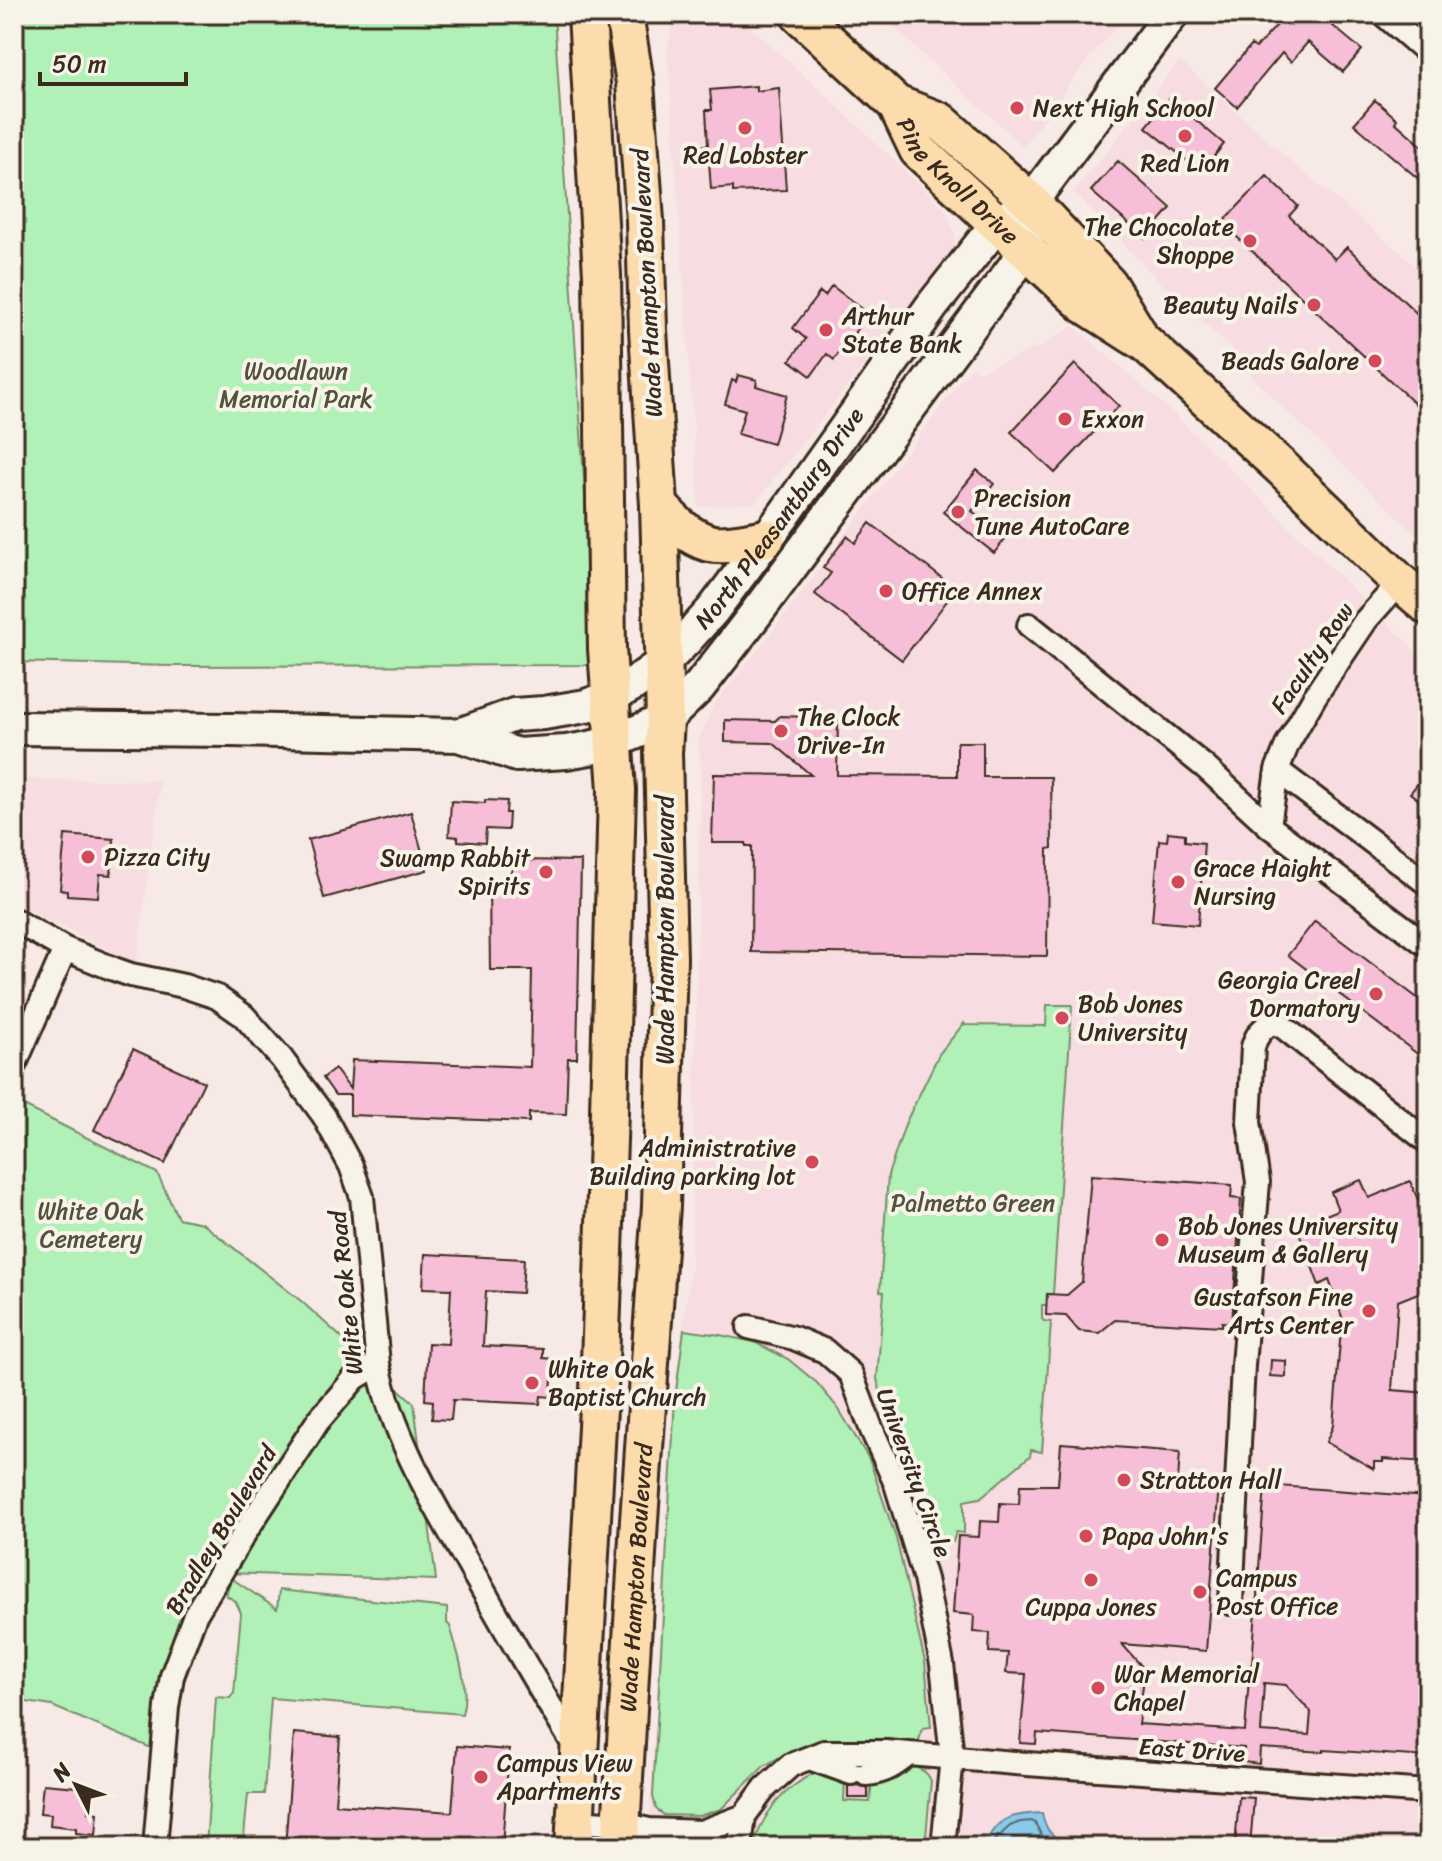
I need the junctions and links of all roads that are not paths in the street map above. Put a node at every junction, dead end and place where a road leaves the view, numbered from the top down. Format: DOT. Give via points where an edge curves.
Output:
graph roads {
  1 [pos="587,14"];
  2 [pos="624,14"];
  3 [pos="1172,14"];
  4 [pos="1383,14"];
  5 [pos="797,15"];
  6 [pos="1428,53"];
  7 [pos="896,104"];
  8 [pos="1031,202"];
  9 [pos="997,224"];
  10 [pos="1027,250"];
  11 [pos="1145,343"];
  12 [pos="659,505"];
  13 [pos="766,538"];
  14 [pos="1400,582"];
  15 [pos="1428,606"];
  16 [pos="1029,625"];
  17 [pos="664,662"];
  18 [pos="610,697"];
  19 [pos="665,720"];
  20 [pos="14,728"];
  21 [pos="459,735"];
  22 [pos="613,742"];
  23 [pos="1277,770"];
  24 [pos="1269,826"];
  25 [pos="666,845"];
  26 [pos="615,848"];
  27 [pos="1428,884"];
  28 [pos="14,920"];
  29 [pos="1428,946"];
  30 [pos="65,949"];
  31 [pos="611,1046"];
  32 [pos="665,1046"];
  33 [pos="14,1066"];
  34 [pos="1428,1142"];
  35 [pos="749,1327"];
  36 [pos="378,1364"];
  37 [pos="1231,1603"];
  38 [pos="634,1623"];
  39 [pos="587,1624"];
  40 [pos="579,1754"];
  41 [pos="909,1754"];
  42 [pos="952,1757"];
  43 [pos="809,1758"];
  44 [pos="1428,1792"];
  45 [pos="744,1816"];
  46 [pos="574,1834"];
  47 [pos="621,1836"];
  48 [pos="155,1847"];
  49 [pos="740,1847"];
  50 [pos="943,1847"];
  1 -- 18 [label="main road, Wade Hampton Boulevard" via="602,275"];
  2 -- 12 [label="main road, Wade Hampton Boulevard" via="645,221"];
  3 -- 8 [label="main road"];
  4 -- 6 [label="street"];
  5 -- 7 [label="main road, Pine Knoll Drive"];
  7 -- 8 [label="main road, Pine Knoll Drive" via="940,121"];
  7 -- 9 [label="main road, Pine Knoll Drive" via="918,150"];
  8 -- 9 [label="main road, North Pleasantburg Drive"];
  8 -- 10 [label="main road"];
  8 -- 11 [label="main road" via="1107,283"];
  9 -- 10 [label="main road, Pine Knoll Drive"];
  9 -- 13 [label="main road, North Pleasantburg Drive"];
  10 -- 11 [label="main road" via="1084,304"];
  10 -- 19 [label="main road, North Pleasantburg Drive" via="754,616 699,687"];
  11 -- 14 [label="main road"];
  12 -- 13 [label="main road" via="678,526 711,543"];
  12 -- 17 [label="main road, Wade Hampton Boulevard"];
  13 -- 17 [label="main road, North Pleasantburg Drive" via="713,610"];
  14 -- 15 [label="main road"];
  14 -- 23 [label="street, Faculty Row" via="1366,620 1315,696"];
  16 -- 24 [label="street" via="1205,767"];
  17 -- 18 [label="main road, North Pleasantburg Drive"];
  17 -- 19 [label="main road, Wade Hampton Boulevard"];
  18 -- 21 [label="main road, North Pleasantburg Drive" via="586,706 514,715"];
  18 -- 22 [label="main road, Wade Hampton Boulevard"];
  19 -- 22 [label="main road, North Pleasantburg Drive"];
  19 -- 25 [label="main road, Wade Hampton Boulevard"];
  20 -- 21 [label="main road, North Pleasantburg Drive"];
  21 -- 22 [label="main road, North Pleasantburg Drive" via="517,755"];
  22 -- 26 [label="main road, Wade Hampton Boulevard"];
  23 -- 24 [label="street, Faculty Row"];
  23 -- 27 [label="street"];
  24 -- 29 [label="street"];
  25 -- 26 [label="main road"];
  25 -- 32 [label="main road, Wade Hampton Boulevard"];
  26 -- 31 [label="main road, Wade Hampton Boulevard"];
  28 -- 30 [label="street, White Oak Road"];
  30 -- 33 [label="street"];
  30 -- 36 [label="street, White Oak Road" via="131,975 217,997 244,1016 281,1058 324,1116 362,1197"];
  31 -- 32 [label="main road"];
  31 -- 39 [label="main road, Wade Hampton Boulevard"];
  32 -- 38 [label="main road, Wade Hampton Boulevard" via="661,1206"];
  34 -- 37 [label="street" via="1282,1026 1272,1022 1256,1037 1249,1122 1258,1182"];
  35 -- 42 [label="street, University Circle" via="825,1351 851,1374 896,1484 925,1579 942,1664"];
  36 -- 40 [label="street, White Oak Road" via="414,1465"];
  36 -- 48 [label="street, Bradley Boulevard" via="342,1390 318,1421 195,1615 172,1676"];
  38 -- 39 [label="main road"];
  38 -- 47 [label="main road, Wade Hampton Boulevard"];
  39 -- 40 [label="main road, Wade Hampton Boulevard"];
  40 -- 46 [label="main road, Wade Hampton Boulevard"];
  41 -- 42 [label="street, East Drive"];
  41 -- 43 [label="street, East Drive" via="824,1752"];
  41 -- 43 [label="street" via="878,1774 859,1774"];
  42 -- 44 [label="street, East Drive"];
  42 -- 50 [label="street, University Circle"];
  43 -- 45 [label="street" via="791,1765 765,1788"];
  45 -- 47 [label="street" via="701,1832 649,1830"];
  45 -- 49 [label="street"];
  46 -- 47 [label="street"];
}
